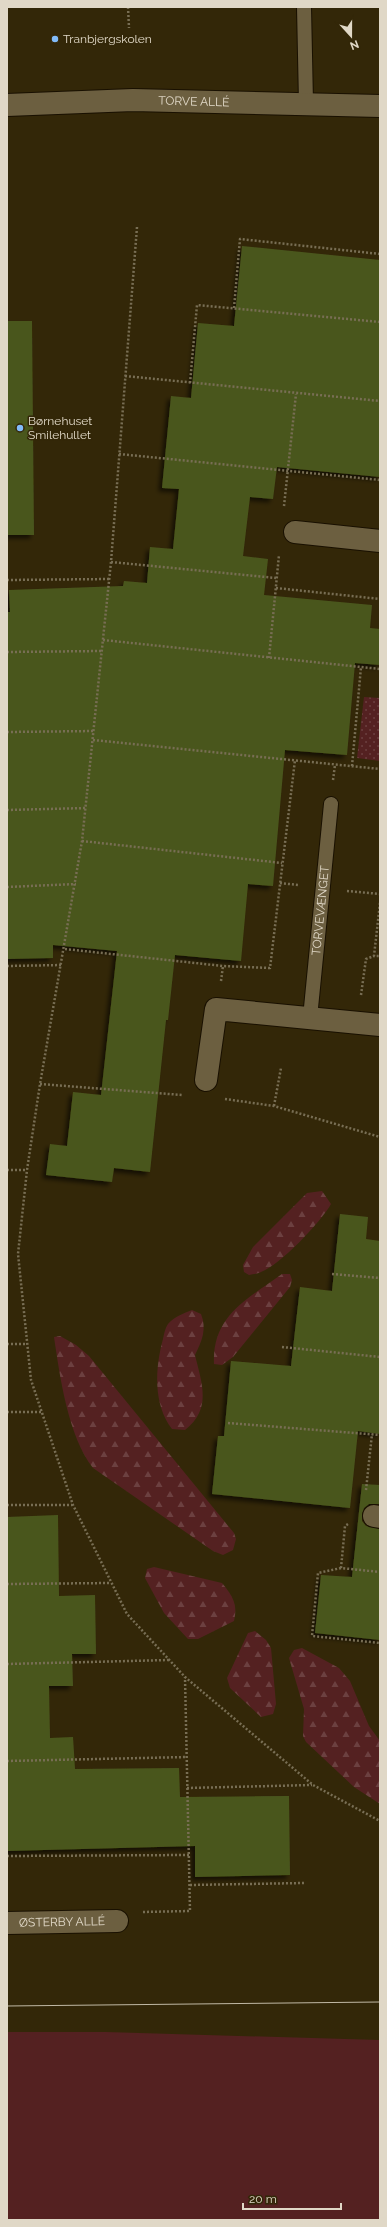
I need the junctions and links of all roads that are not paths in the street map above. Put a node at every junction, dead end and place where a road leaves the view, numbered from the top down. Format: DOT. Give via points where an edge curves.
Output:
graph roads {
  1 [pos="304,7"];
  2 [pos="306,103"];
  3 [pos="7,105"];
  4 [pos="380,106"];
  5 [pos="295,532"];
  6 [pos="380,541"];
  7 [pos="331,804"];
  8 [pos="310,1018"];
  9 [pos="380,1024"];
  10 [pos="204,1088"];
  11 [pos="117,1921"];
  12 [pos="7,1923"];
  1 -- 2 [label="lane"];
  2 -- 3 [label="street, TORVE ALLÉ" via="133,100"];
  2 -- 4 [label="street, TORVE ALLÉ"];
  5 -- 6 [label="street"];
  7 -- 8 [label="lane, TORVEVÆNGET"];
  8 -- 9 [label="street"];
  8 -- 10 [label="street" via="216,1009"];
  11 -- 12 [label="street, ØSTERBY ALLÉ"];
}
